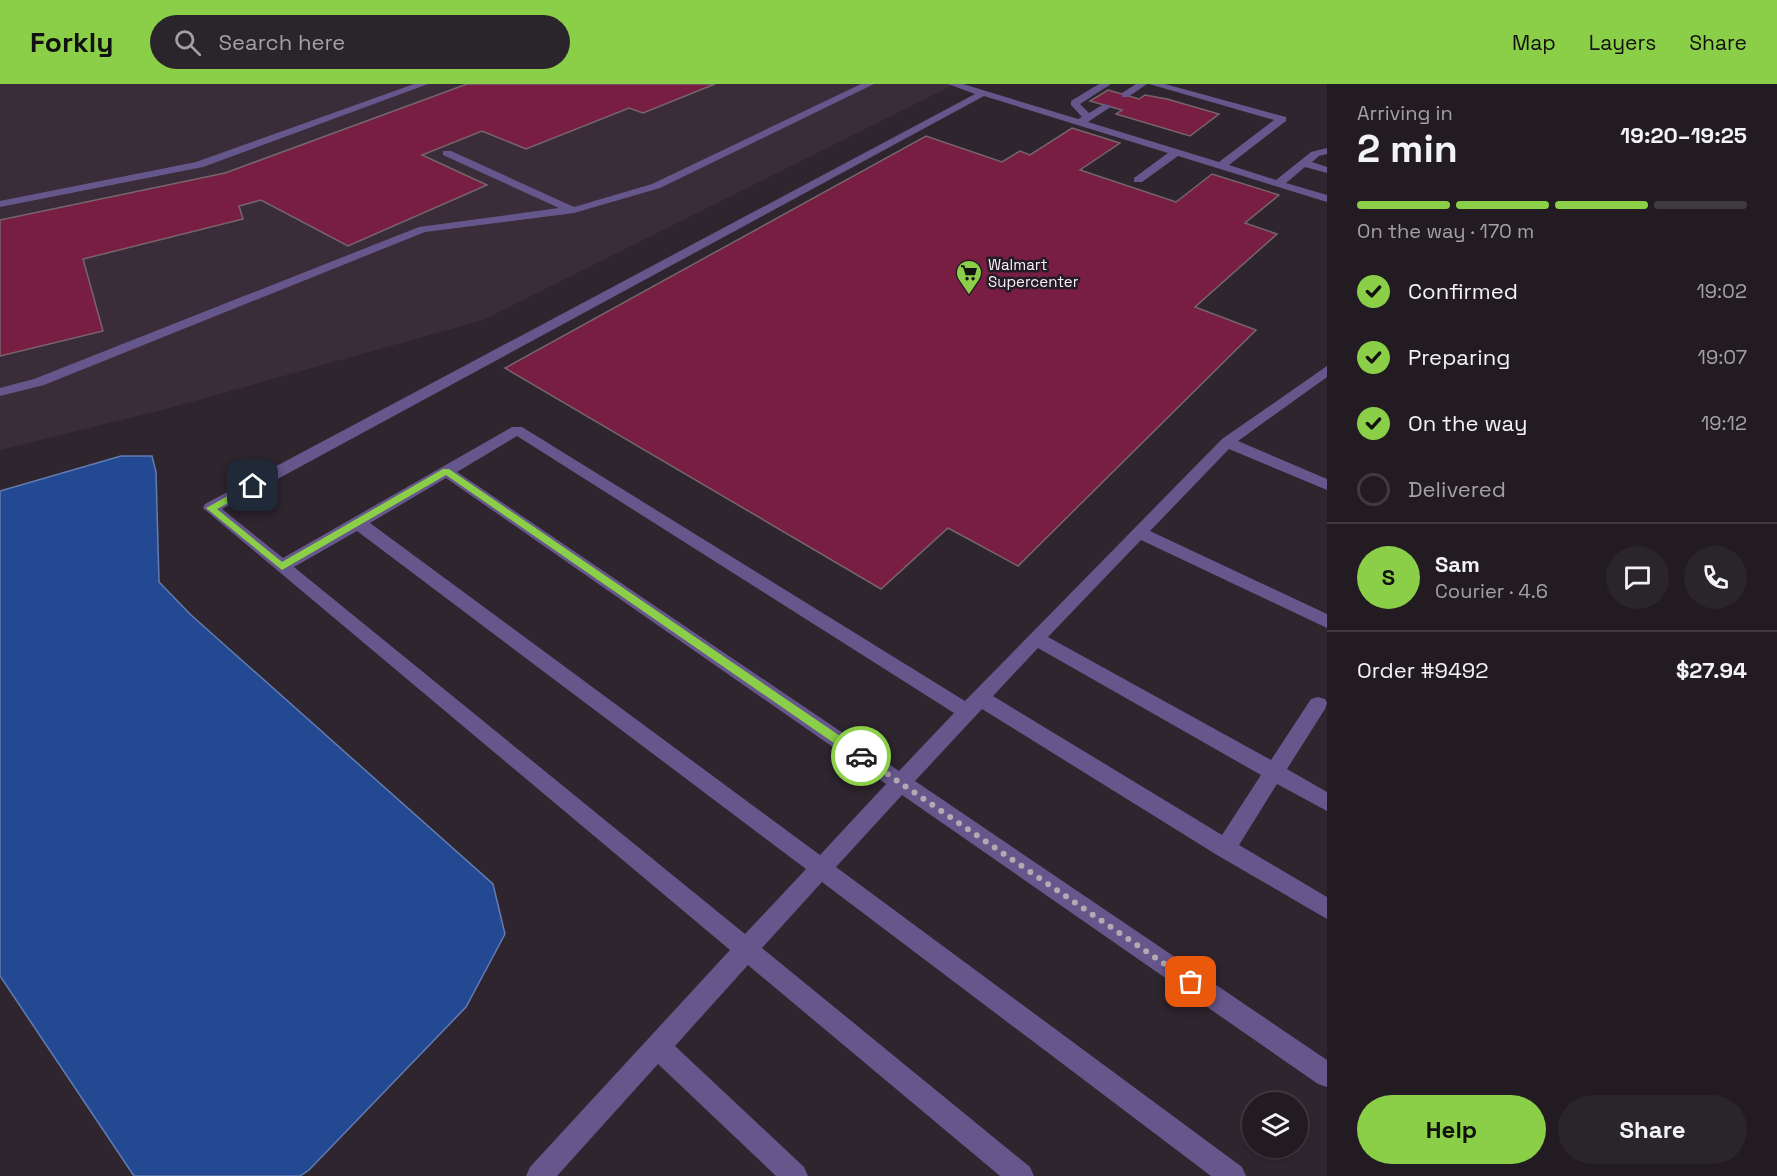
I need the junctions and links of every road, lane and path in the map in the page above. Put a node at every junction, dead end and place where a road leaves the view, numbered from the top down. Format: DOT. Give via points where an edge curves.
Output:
graph roads {
  1 [pos="423,84"];
  2 [pos="869,84"];
  3 [pos="953,84"];
  4 [pos="1107,84"];
  5 [pos="1142,84"];
  6 [pos="1154,84"];
  7 [pos="983,93"];
  8 [pos="1125,94"];
  9 [pos="1107,106"];
  10 [pos="1083,120"];
  11 [pos="1327,151"];
  12 [pos="447,153"];
  13 [pos="1176,153"];
  14 [pos="1303,164"];
  15 [pos="1221,166"];
  16 [pos="1327,171"];
  17 [pos="1138,180"];
  18 [pos="1278,184"];
  19 [pos="1327,199"];
  20 [pos="0,204"];
  21 [pos="573,210"];
  22 [pos="1327,370"];
  23 [pos="0,392"];
  24 [pos="1227,442"];
  25 [pos="446,471"];
  26 [pos="1327,485"];
  27 [pos="358,523"];
  28 [pos="1138,532"];
  29 [pos="282,566"];
  30 [pos="1327,622"];
  31 [pos="1036,638"];
  32 [pos="973,705"];
  33 [pos="1318,705"];
  34 [pos="1274,773"];
  35 [pos="900,783"];
  36 [pos="1327,802"];
  37 [pos="1225,848"];
  38 [pos="821,868"];
  39 [pos="1327,909"];
  40 [pos="745,949"];
  41 [pos="657,1046"];
  42 [pos="1327,1075"];
  43 [pos="539,1176"];
  44 [pos="795,1176"];
  45 [pos="1021,1176"];
  46 [pos="1233,1176"];
  1 -- 20 [label="lane" via="199,165"];
  2 -- 21 [label="lane" via="656,186"];
  3 -- 7 [label="lane"];
  4 -- 10 [label="lane" via="1074,103"];
  5 -- 8 [label="lane"];
  6 -- 15 [label="lane" via="1282,119"];
  7 -- 10 [label="lane"];
  7 -- 29 [label="lane" via="211,508"];
  9 -- 10 [label="lane"];
  10 -- 13 [label="lane"];
  11 -- 14 [label="lane" via="1315,154"];
  12 -- 21 [label="lane"];
  13 -- 15 [label="lane"];
  13 -- 17 [label="lane"];
  14 -- 16 [label="lane"];
  14 -- 18 [label="lane"];
  15 -- 18 [label="lane"];
  18 -- 19 [label="lane"];
  21 -- 23 [label="lane" via="423,229 39,382"];
  22 -- 24 [label="lane"];
  24 -- 26 [label="lane"];
  24 -- 28 [label="lane"];
  25 -- 27 [label="lane"];
  25 -- 32 [label="lane" via="517,430"];
  25 -- 35 [label="lane"];
  27 -- 29 [label="lane"];
  27 -- 38 [label="lane"];
  28 -- 30 [label="lane"];
  28 -- 31 [label="lane"];
  29 -- 40 [label="lane"];
  31 -- 32 [label="lane"];
  31 -- 34 [label="lane"];
  32 -- 35 [label="lane"];
  32 -- 37 [label="lane"];
  33 -- 34 [label="lane"];
  34 -- 36 [label="lane"];
  34 -- 37 [label="lane"];
  35 -- 38 [label="lane"];
  35 -- 42 [label="lane"];
  37 -- 39 [label="lane"];
  38 -- 40 [label="lane"];
  38 -- 46 [label="lane"];
  40 -- 41 [label="lane"];
  40 -- 45 [label="lane"];
  41 -- 43 [label="lane"];
  41 -- 44 [label="lane"];
}
